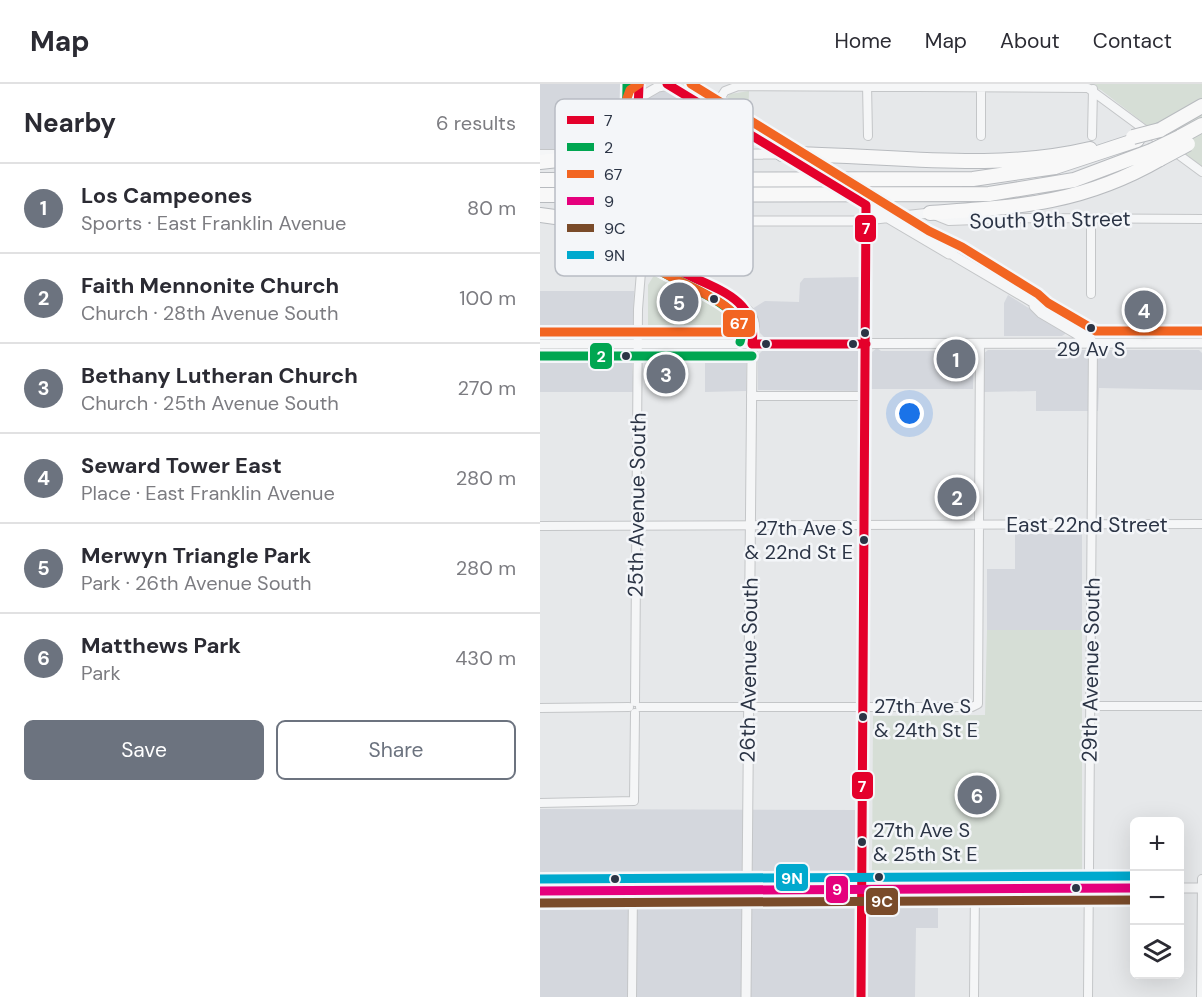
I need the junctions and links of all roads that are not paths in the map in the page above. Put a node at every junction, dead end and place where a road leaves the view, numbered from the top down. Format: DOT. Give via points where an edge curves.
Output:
graph roads {
  1 [pos="639,84"];
  2 [pos="668,84"];
  3 [pos="753,85"];
  4 [pos="867,85"];
  5 [pos="981,88"];
  6 [pos="1093,89"];
  7 [pos="639,98"];
  8 [pos="692,99"];
  9 [pos="720,99"];
  10 [pos="1202,106"];
  11 [pos="1202,125"];
  12 [pos="1202,135"];
  13 [pos="868,136"];
  14 [pos="981,136"];
  15 [pos="1092,136"];
  16 [pos="753,137"];
  17 [pos="1135,139"];
  18 [pos="1184,140"];
  19 [pos="540,154"];
  20 [pos="555,154"];
  21 [pos="1156,155"];
  22 [pos="753,158"];
  23 [pos="787,158"];
  24 [pos="555,160"];
  25 [pos="540,162"];
  26 [pos="1202,172"];
  27 [pos="540,180"];
  28 [pos="555,180"];
  29 [pos="753,180"];
  30 [pos="540,195"];
  31 [pos="555,195"];
  32 [pos="753,195"];
  33 [pos="866,211"];
  34 [pos="930,213"];
  35 [pos="753,214"];
  36 [pos="540,215"];
  37 [pos="555,217"];
  38 [pos="1091,218"];
  39 [pos="1202,219"];
  40 [pos="540,220"];
  41 [pos="555,220"];
  42 [pos="892,220"];
  43 [pos="640,276"];
  44 [pos="677,276"];
  45 [pos="1091,294"];
  46 [pos="1093,343"];
  47 [pos="1202,343"];
  48 [pos="638,344"];
  49 [pos="752,344"];
  50 [pos="866,344"];
  51 [pos="980,344"];
  52 [pos="540,345"];
  53 [pos="751,396"];
  54 [pos="865,396"];
  55 [pos="1093,524"];
  56 [pos="1202,524"];
  57 [pos="637,525"];
  58 [pos="750,525"];
  59 [pos="865,525"];
  60 [pos="979,525"];
  61 [pos="540,526"];
  62 [pos="1090,706"];
  63 [pos="1202,706"];
  64 [pos="635,707"];
  65 [pos="749,707"];
  66 [pos="863,707"];
  67 [pos="540,708"];
  68 [pos="540,803"];
  69 [pos="1202,879"];
  70 [pos="1089,888"];
  71 [pos="1130,888"];
  72 [pos="1184,888"];
  73 [pos="1202,888"];
  74 [pos="747,889"];
  75 [pos="975,889"];
  76 [pos="633,890"];
  77 [pos="862,890"];
  78 [pos="540,891"];
  79 [pos="632,997"];
  80 [pos="746,997"];
  81 [pos="861,997"];
  82 [pos="974,997"];
  83 [pos="1088,997"];
  84 [pos="1201,997"];
  1 -- 7 [label="street"];
  2 -- 7 [label="street"];
  2 -- 8 [label="street"];
  3 -- 4 [label="street"];
  3 -- 9 [label="street" via="725,92"];
  4 -- 5 [label="street"];
  4 -- 13 [label="street"];
  5 -- 6 [label="street"];
  5 -- 14 [label="street"];
  6 -- 15 [label="street"];
  6 -- 26 [label="street"];
  10 -- 17 [label="highway, bridge"];
  11 -- 18 [label="highway"];
  12 -- 18 [label="highway"];
  16 -- 23 [label="street"];
  17 -- 23 [label="highway" via="1017,161"];
  17 -- 29 [label="highway" via="1055,167 973,179"];
  18 -- 21 [label="highway, bridge"];
  19 -- 20 [label="street"];
  21 -- 32 [label="highway" via="1074,180 989,194"];
  21 -- 34 [label="highway" via="1113,183 1065,199 1011,208"];
  22 -- 23 [label="street"];
  23 -- 33 [label="street, bridge"];
  24 -- 25 [label="highway"];
  27 -- 28 [label="highway"];
  30 -- 31 [label="highway"];
  33 -- 35 [label="street, South 9th Street"];
  33 -- 42 [label="street, South 9th Street"];
  33 -- 42 [label="street"];
  33 -- 50 [label="street"];
  34 -- 38 [label="street, South 9th Street" via="949,221"];
  34 -- 42 [label="street, South 9th Street"];
  36 -- 37 [label="highway"];
  38 -- 39 [label="street, South 9th Street"];
  38 -- 45 [label="street"];
  40 -- 41 [label="street, South 9th Street"];
  42 -- 46 [label="street" via="912,226 1044,315"];
  43 -- 48 [label="street, 25th Avenue South"];
  44 -- 49 [label="street, 26th Avenue South" via="737,310"];
  46 -- 47 [label="street"];
  46 -- 51 [label="street"];
  46 -- 55 [label="street, 29th Avenue South"];
  48 -- 49 [label="street"];
  48 -- 52 [label="street"];
  48 -- 57 [label="street, 25th Avenue South"];
  49 -- 50 [label="street"];
  49 -- 53 [label="street, 26th Avenue South"];
  50 -- 51 [label="street"];
  50 -- 54 [label="street"];
  51 -- 60 [label="street"];
  53 -- 54 [label="street"];
  53 -- 58 [label="street, 26th Avenue South"];
  54 -- 59 [label="street"];
  55 -- 56 [label="street, East 22nd Street"];
  55 -- 60 [label="street, East 22nd Street"];
  55 -- 62 [label="street, 29th Avenue South"];
  57 -- 58 [label="street, East 22nd Street"];
  57 -- 61 [label="street, East 22nd Street"];
  57 -- 64 [label="street, 25th Avenue South"];
  58 -- 59 [label="street, East 22nd Street"];
  58 -- 65 [label="street, 26th Avenue South"];
  59 -- 60 [label="street, East 22nd Street"];
  59 -- 66 [label="street"];
  60 -- 66 [label="street" via="978,704"];
  62 -- 63 [label="street"];
  62 -- 70 [label="street, 29th Avenue South"];
  64 -- 65 [label="street"];
  64 -- 67 [label="street"];
  64 -- 68 [label="street, 25th Avenue South" via="634,801"];
  65 -- 66 [label="street"];
  65 -- 74 [label="street, 26th Avenue South"];
  66 -- 77 [label="street"];
  69 -- 73 [label="street"];
  70 -- 71 [label="street"];
  70 -- 75 [label="street"];
  70 -- 83 [label="street, 29th Avenue South"];
  72 -- 73 [label="street"];
  73 -- 84 [label="street"];
  74 -- 76 [label="street"];
  74 -- 77 [label="street"];
  74 -- 80 [label="street, 26th Avenue South"];
  75 -- 77 [label="street"];
  75 -- 82 [label="street"];
  76 -- 78 [label="street"];
  76 -- 79 [label="street"];
  77 -- 81 [label="street"];
}
